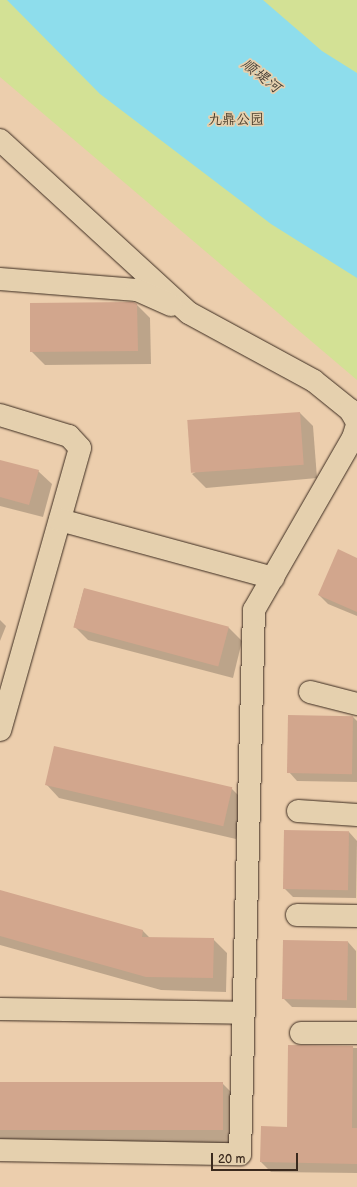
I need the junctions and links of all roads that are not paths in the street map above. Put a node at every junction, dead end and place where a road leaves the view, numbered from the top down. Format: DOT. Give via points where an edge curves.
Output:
graph roads {
  1 [pos="0,140"];
  2 [pos="0,279"];
  3 [pos="189,313"];
  4 [pos="0,415"];
  5 [pos="357,422"];
  6 [pos="357,425"];
  7 [pos="60,520"];
  8 [pos="273,578"];
  9 [pos="310,692"];
  10 [pos="357,704"];
  11 [pos="0,730"];
  12 [pos="298,811"];
  13 [pos="357,814"];
  14 [pos="297,915"];
  15 [pos="357,916"];
  16 [pos="0,1009"];
  17 [pos="244,1014"];
  18 [pos="301,1033"];
  19 [pos="357,1034"];
  20 [pos="0,1150"];
  1 -- 3 [label="lane"];
  2 -- 3 [label="lane" via="136,290"];
  3 -- 5 [label="lane" via="314,381 350,410"];
  4 -- 7 [label="lane" via="69,436 80,448"];
  6 -- 8 [label="lane" via="353,438"];
  7 -- 8 [label="lane"];
  7 -- 11 [label="lane"];
  8 -- 17 [label="lane" via="254,610"];
  9 -- 10 [label="lane"];
  12 -- 13 [label="lane"];
  14 -- 15 [label="lane"];
  16 -- 17 [label="lane"];
  17 -- 20 [label="lane" via="240,1154"];
  18 -- 19 [label="lane"];
}
